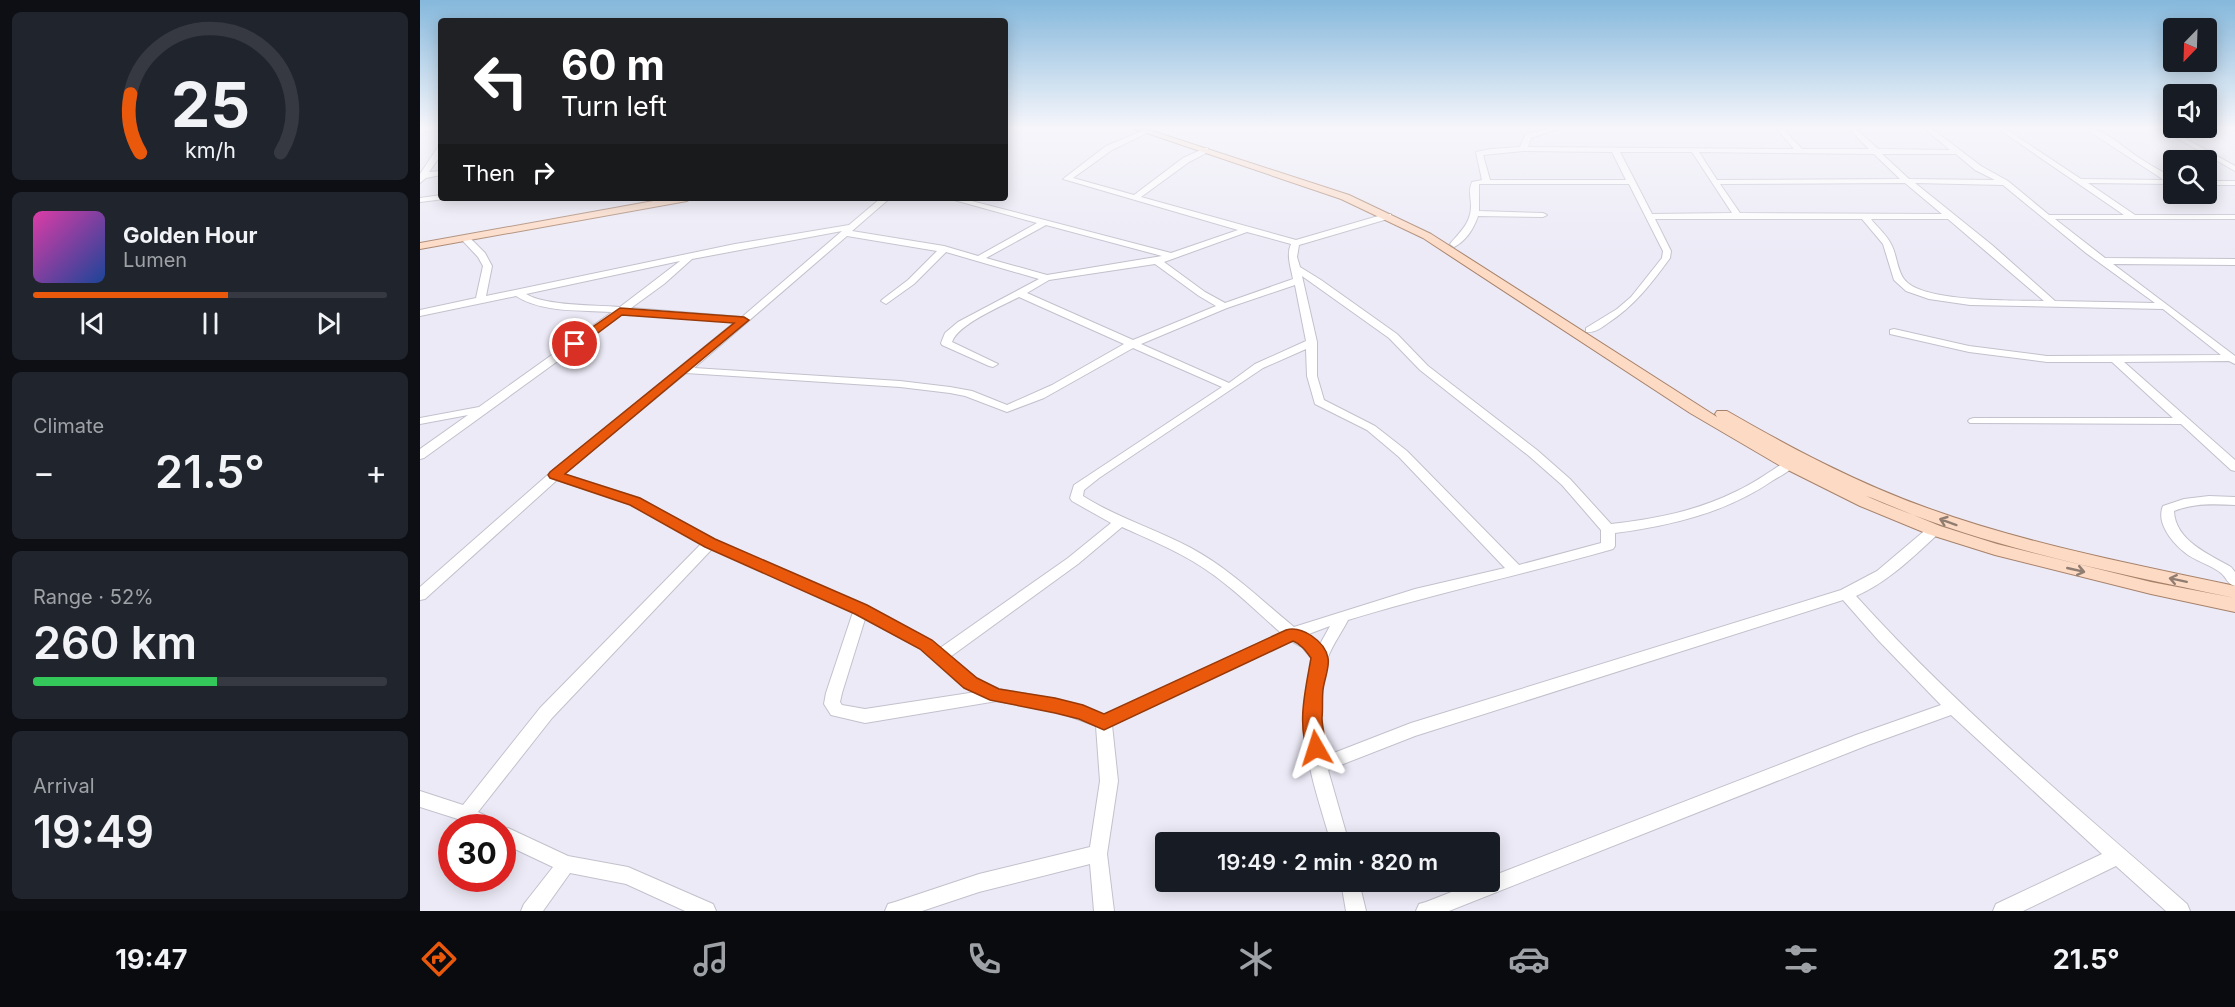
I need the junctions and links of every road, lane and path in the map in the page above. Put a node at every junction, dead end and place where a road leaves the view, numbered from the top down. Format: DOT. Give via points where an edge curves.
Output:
graph roads {
  1 [pos="1078,171"];
  2 [pos="1172,171"];
  3 [pos="1266,171"];
  4 [pos="1277,171"];
  5 [pos="1485,171"];
  6 [pos="1625,171"];
  7 [pos="1709,171"];
  8 [pos="1895,171"];
  9 [pos="1983,171"];
  10 [pos="2064,171"];
  11 [pos="2155,171"];
  12 [pos="438,174"];
  13 [pos="421,178"];
  14 [pos="1486,181"];
  15 [pos="1906,181"];
  16 [pos="2079,181"];
  17 [pos="1631,182"];
  18 [pos="1714,182"];
  19 [pos="2005,183"];
  20 [pos="2217,183"];
  21 [pos="2235,183"];
  22 [pos="438,197"];
  23 [pos="1135,198"];
  24 [pos="420,200"];
  25 [pos="644,201"];
  26 [pos="670,201"];
  27 [pos="883,201"];
  28 [pos="963,201"];
  29 [pos="1474,213"];
  30 [pos="1737,214"];
  31 [pos="1543,215"];
  32 [pos="1388,216"];
  33 [pos="1950,216"];
  34 [pos="1650,217"];
  35 [pos="2047,217"];
  36 [pos="2235,217"];
  37 [pos="1865,218"];
  38 [pos="2134,218"];
  39 [pos="1046,222"];
  40 [pos="849,230"];
  41 [pos="1245,230"];
  42 [pos="465,238"];
  43 [pos="420,240"];
  44 [pos="1296,243"];
  45 [pos="1454,244"];
  46 [pos="420,246"];
  47 [pos="944,249"];
  48 [pos="1172,256"];
  49 [pos="689,257"];
  50 [pos="980,258"];
  51 [pos="1157,261"];
  52 [pos="2103,261"];
  53 [pos="2235,262"];
  54 [pos="1297,275"];
  55 [pos="1047,278"];
  56 [pos="518,292"];
  57 [pos="1019,293"];
  58 [pos="480,301"];
  59 [pos="886,302"];
  60 [pos="2052,303"];
  61 [pos="1224,306"];
  62 [pos="2165,306"];
  63 [pos="620,312"];
  64 [pos="420,313"];
  65 [pos="744,320"];
  66 [pos="1590,330"];
  67 [pos="1894,332"];
  68 [pos="1312,342"];
  69 [pos="1134,343"];
  70 [pos="2115,359"];
  71 [pos="2233,359"];
  72 [pos="993,364"];
  73 [pos="682,370"];
  74 [pos="1230,387"];
  75 [pos="482,409"];
  76 [pos="420,421"];
  77 [pos="1974,421"];
  78 [pos="2185,421"];
  79 [pos="420,455"];
  80 [pos="1790,465"];
  81 [pos="2235,467"];
  82 [pos="555,475"];
  83 [pos="2235,501"];
  84 [pos="1120,522"];
  85 [pos="1608,529"];
  86 [pos="1934,530"];
  87 [pos="710,543"];
  88 [pos="1516,571"];
  89 [pos="2235,581"];
  90 [pos="2235,592"];
  91 [pos="1846,594"];
  92 [pos="420,595"];
  93 [pos="2235,605"];
  94 [pos="861,610"];
  95 [pos="1343,616"];
  96 [pos="1292,634"];
  97 [pos="940,656"];
  98 [pos="1320,658"];
  99 [pos="997,695"];
  100 [pos="1952,708"];
  101 [pos="1104,722"];
  102 [pos="1319,766"];
  103 [pos="420,799"];
  104 [pos="466,814"];
  105 [pos="1337,832"];
  106 [pos="516,841"];
  107 [pos="1098,854"];
  108 [pos="2119,855"];
  109 [pos="566,864"];
  110 [pos="1352,892"];
  111 [pos="531,911"];
  112 [pos="706,911"];
  113 [pos="895,911"];
  114 [pos="1104,911"];
  115 [pos="1356,911"];
  116 [pos="1426,911"];
  117 [pos="2003,911"];
  118 [pos="2180,911"];
  1 -- 23 [label="street" via="1067,179"];
  2 -- 23 [label="street"];
  3 -- 32 [label="main road"];
  4 -- 45 [label="main road" via="1397,213"];
  5 -- 14 [label="street"];
  6 -- 17 [label="street"];
  7 -- 18 [label="street"];
  8 -- 15 [label="street"];
  9 -- 19 [label="street"];
  10 -- 16 [label="street"];
  11 -- 16 [label="street" via="2174,182"];
  12 -- 13 [label="street"];
  14 -- 17 [label="street"];
  14 -- 29 [label="street" via="1473,186"];
  15 -- 18 [label="street"];
  15 -- 19 [label="street"];
  15 -- 33 [label="street"];
  16 -- 38 [label="street"];
  17 -- 34 [label="street"];
  18 -- 30 [label="street"];
  19 -- 35 [label="street"];
  20 -- 21 [label="street"];
  22 -- 24 [label="street"];
  23 -- 41 [label="street"];
  25 -- 43 [label="main road"];
  26 -- 42 [label="main road"];
  27 -- 40 [label="street"];
  28 -- 39 [label="street"];
  29 -- 31 [label="street"];
  29 -- 45 [label="street" via="1471,226"];
  30 -- 34 [label="street"];
  30 -- 37 [label="street"];
  32 -- 44 [label="street"];
  32 -- 80 [label="main road" via="1437,242 1665,391"];
  33 -- 37 [label="street"];
  33 -- 60 [label="street"];
  34 -- 66 [label="street" via="1667,251 1666,258 1634,299"];
  35 -- 38 [label="street"];
  35 -- 52 [label="street"];
  36 -- 38 [label="street"];
  37 -- 60 [label="street" via="1887,244 1899,279 1909,289 1970,302"];
  39 -- 48 [label="street"];
  39 -- 50 [label="street"];
  40 -- 47 [label="street"];
  40 -- 49 [label="street"];
  40 -- 65 [label="street"];
  41 -- 44 [label="street"];
  41 -- 48 [label="street"];
  42 -- 46 [label="main road"];
  42 -- 58 [label="street" via="489,263"];
  44 -- 54 [label="street" via="1293,247"];
  45 -- 66 [label="main road"];
  47 -- 50 [label="street"];
  47 -- 59 [label="street"];
  48 -- 51 [label="street"];
  49 -- 56 [label="street"];
  49 -- 63 [label="street"];
  50 -- 55 [label="street"];
  51 -- 55 [label="street"];
  51 -- 61 [label="street"];
  52 -- 53 [label="street"];
  52 -- 62 [label="street"];
  54 -- 61 [label="street"];
  54 -- 68 [label="street"];
  54 -- 85 [label="street" via="1318,282 1393,336 1424,368 1566,482"];
  55 -- 57 [label="street"];
  56 -- 58 [label="street"];
  56 -- 63 [label="street" via="538,302"];
  57 -- 69 [label="street"];
  57 -- 72 [label="street" via="962,324 946,343"];
  58 -- 64 [label="street"];
  60 -- 62 [label="street"];
  61 -- 69 [label="street"];
  62 -- 71 [label="street"];
  63 -- 65 [label="street"];
  63 -- 75 [label="street"];
  65 -- 73 [label="street"];
  90 -- 66 [label="main road, one-way" via="2033,548 1877,495 1713,409"];
  67 -- 70 [label="street" via="2006,355 2068,361"];
  68 -- 74 [label="street" via="1258,366"];
  68 -- 88 [label="street" via="1312,376 1319,402 1371,428 1403,454"];
  69 -- 73 [label="street" via="1007,410 968,393 950,390"];
  69 -- 74 [label="street"];
  70 -- 71 [label="street"];
  70 -- 78 [label="street"];
  73 -- 82 [label="street"];
  74 -- 84 [label="street" via="1078,488 1076,498"];
  75 -- 76 [label="street"];
  75 -- 79 [label="street"];
  77 -- 78 [label="street"];
  78 -- 81 [label="street"];
  80 -- 85 [label="street" via="1742,494 1716,504 1653,524"];
  80 -- 86 [label="main road"];
  82 -- 87 [label="street" via="635,501"];
  82 -- 92 [label="street"];
  83 -- 89 [label="street" via="2180,503 2169,509 2168,524 2188,548 2226,570"];
  84 -- 96 [label="street" via="1183,549 1213,568"];
  84 -- 97 [label="street" via="1073,561"];
  85 -- 88 [label="street" via="1608,546"];
  86 -- 91 [label="street" via="1883,575"];
  86 -- 93 [label="main road, one-way" via="2065,567"];
  87 -- 94 [label="street"];
  87 -- 104 [label="street" via="546,713"];
  88 -- 95 [label="street" via="1415,594"];
  91 -- 100 [label="street"];
  91 -- 102 [label="street" via="1411,730"];
  94 -- 97 [label="street"];
  94 -- 99 [label="street" via="834,693 832,704 837,710 865,716"];
  95 -- 96 [label="street"];
  95 -- 98 [label="street"];
  96 -- 98 [label="street" via="1308,641"];
  96 -- 101 [label="street"];
  97 -- 99 [label="street" via="971,683"];
  98 -- 102 [label="street" via="1313,731"];
  99 -- 101 [label="street" via="1055,705"];
  100 -- 108 [label="street"];
  100 -- 116 [label="street"];
  101 -- 107 [label="street" via="1109,781"];
  102 -- 105 [label="street"];
  103 -- 104 [label="street"];
  106 -- 109 [label="street"];
  107 -- 113 [label="street" via="979,883"];
  107 -- 114 [label="street"];
  108 -- 117 [label="street"];
  108 -- 118 [label="street"];
  109 -- 111 [label="street"];
  109 -- 112 [label="street" via="628,876"];
  110 -- 115 [label="street"];
}
